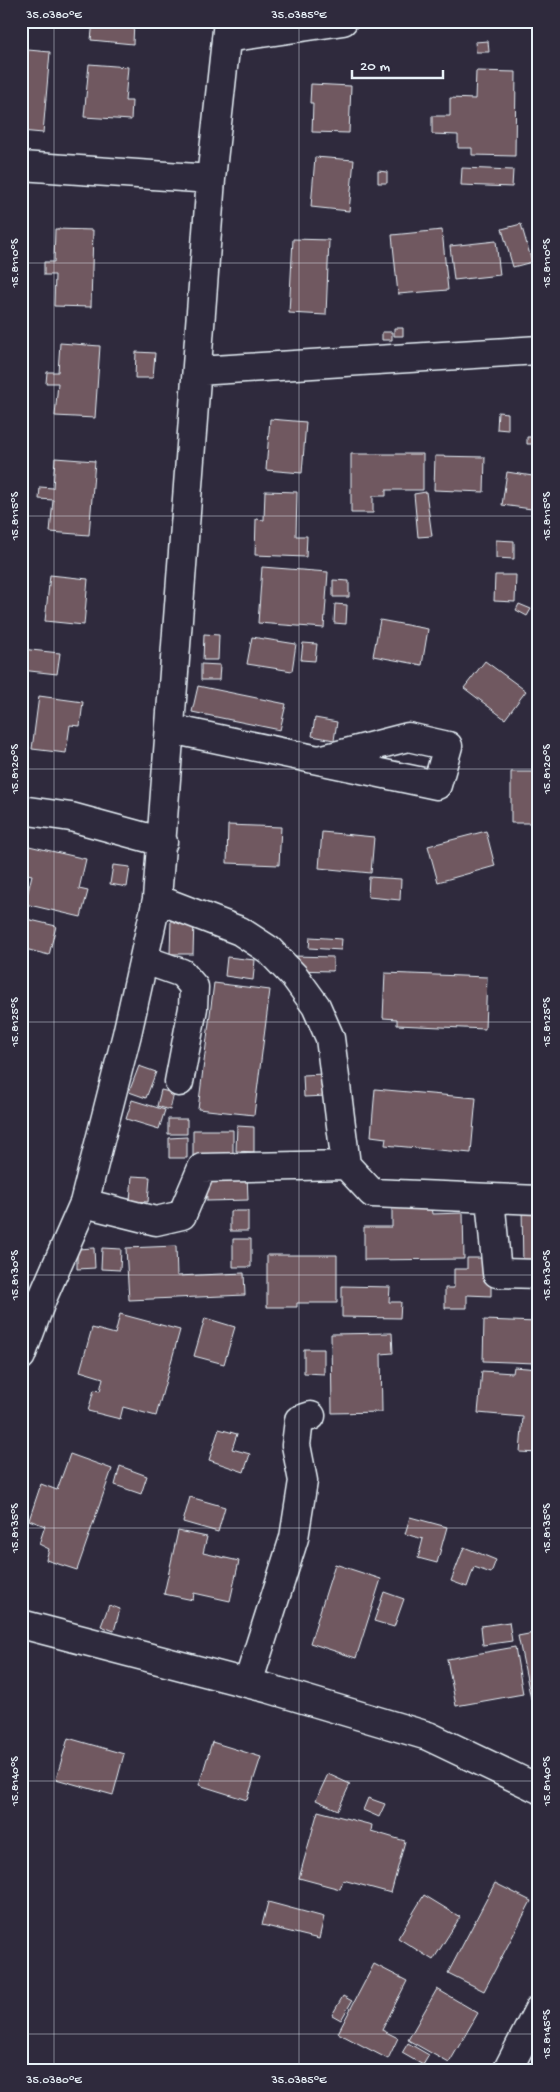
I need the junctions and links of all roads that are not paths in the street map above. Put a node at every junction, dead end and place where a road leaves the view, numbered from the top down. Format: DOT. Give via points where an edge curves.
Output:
graph roads {
  1 [pos="343,21"];
  2 [pos="227,30"];
  3 [pos="21,166"];
  4 [pos="211,179"];
  5 [pos="539,350"];
  6 [pos="197,370"];
  7 [pos="171,729"];
  8 [pos="320,760"];
  9 [pos="21,810"];
  10 [pos="163,842"];
  11 [pos="157,898"];
  12 [pos="145,960"];
  13 [pos="179,1082"];
  14 [pos="346,1165"];
  15 [pos="490,1198"];
  16 [pos="539,1200"];
  17 [pos="84,1203"];
  18 [pos="539,1274"];
  19 [pos="21,1356"];
  20 [pos="311,1416"];
  21 [pos="21,1624"];
  22 [pos="248,1683"];
  23 [pos="539,1789"];
  24 [pos="539,2009"];
  25 [pos="507,2071"];
  1 -- 2 [label="street"];
  2 -- 4 [label="street"];
  3 -- 4 [label="street"];
  4 -- 6 [label="street"];
  5 -- 6 [label="street"];
  6 -- 7 [label="street"];
  7 -- 8 [label="street"];
  7 -- 10 [label="street"];
  9 -- 10 [label="street" via="72,817"];
  10 -- 11 [label="street"];
  11 -- 12 [label="street"];
  11 -- 14 [label="street" via="240,931 270,950 316,1006 330,1038"];
  12 -- 13 [label="street" via="182,973 194,987"];
  12 -- 17 [label="street"];
  14 -- 15 [label="street" via="372,1193"];
  14 -- 17 [label="street" via="202,1168 182,1215 156,1222"];
  15 -- 16 [label="street"];
  15 -- 18 [label="street" via="497,1273"];
  17 -- 19 [label="street"];
  20 -- 22 [label="street" via="299,1420 296,1445 303,1481 294,1538"];
  21 -- 22 [label="street"];
  22 -- 23 [label="street" via="428,1736"];
  24 -- 25 [label="street"];
}
